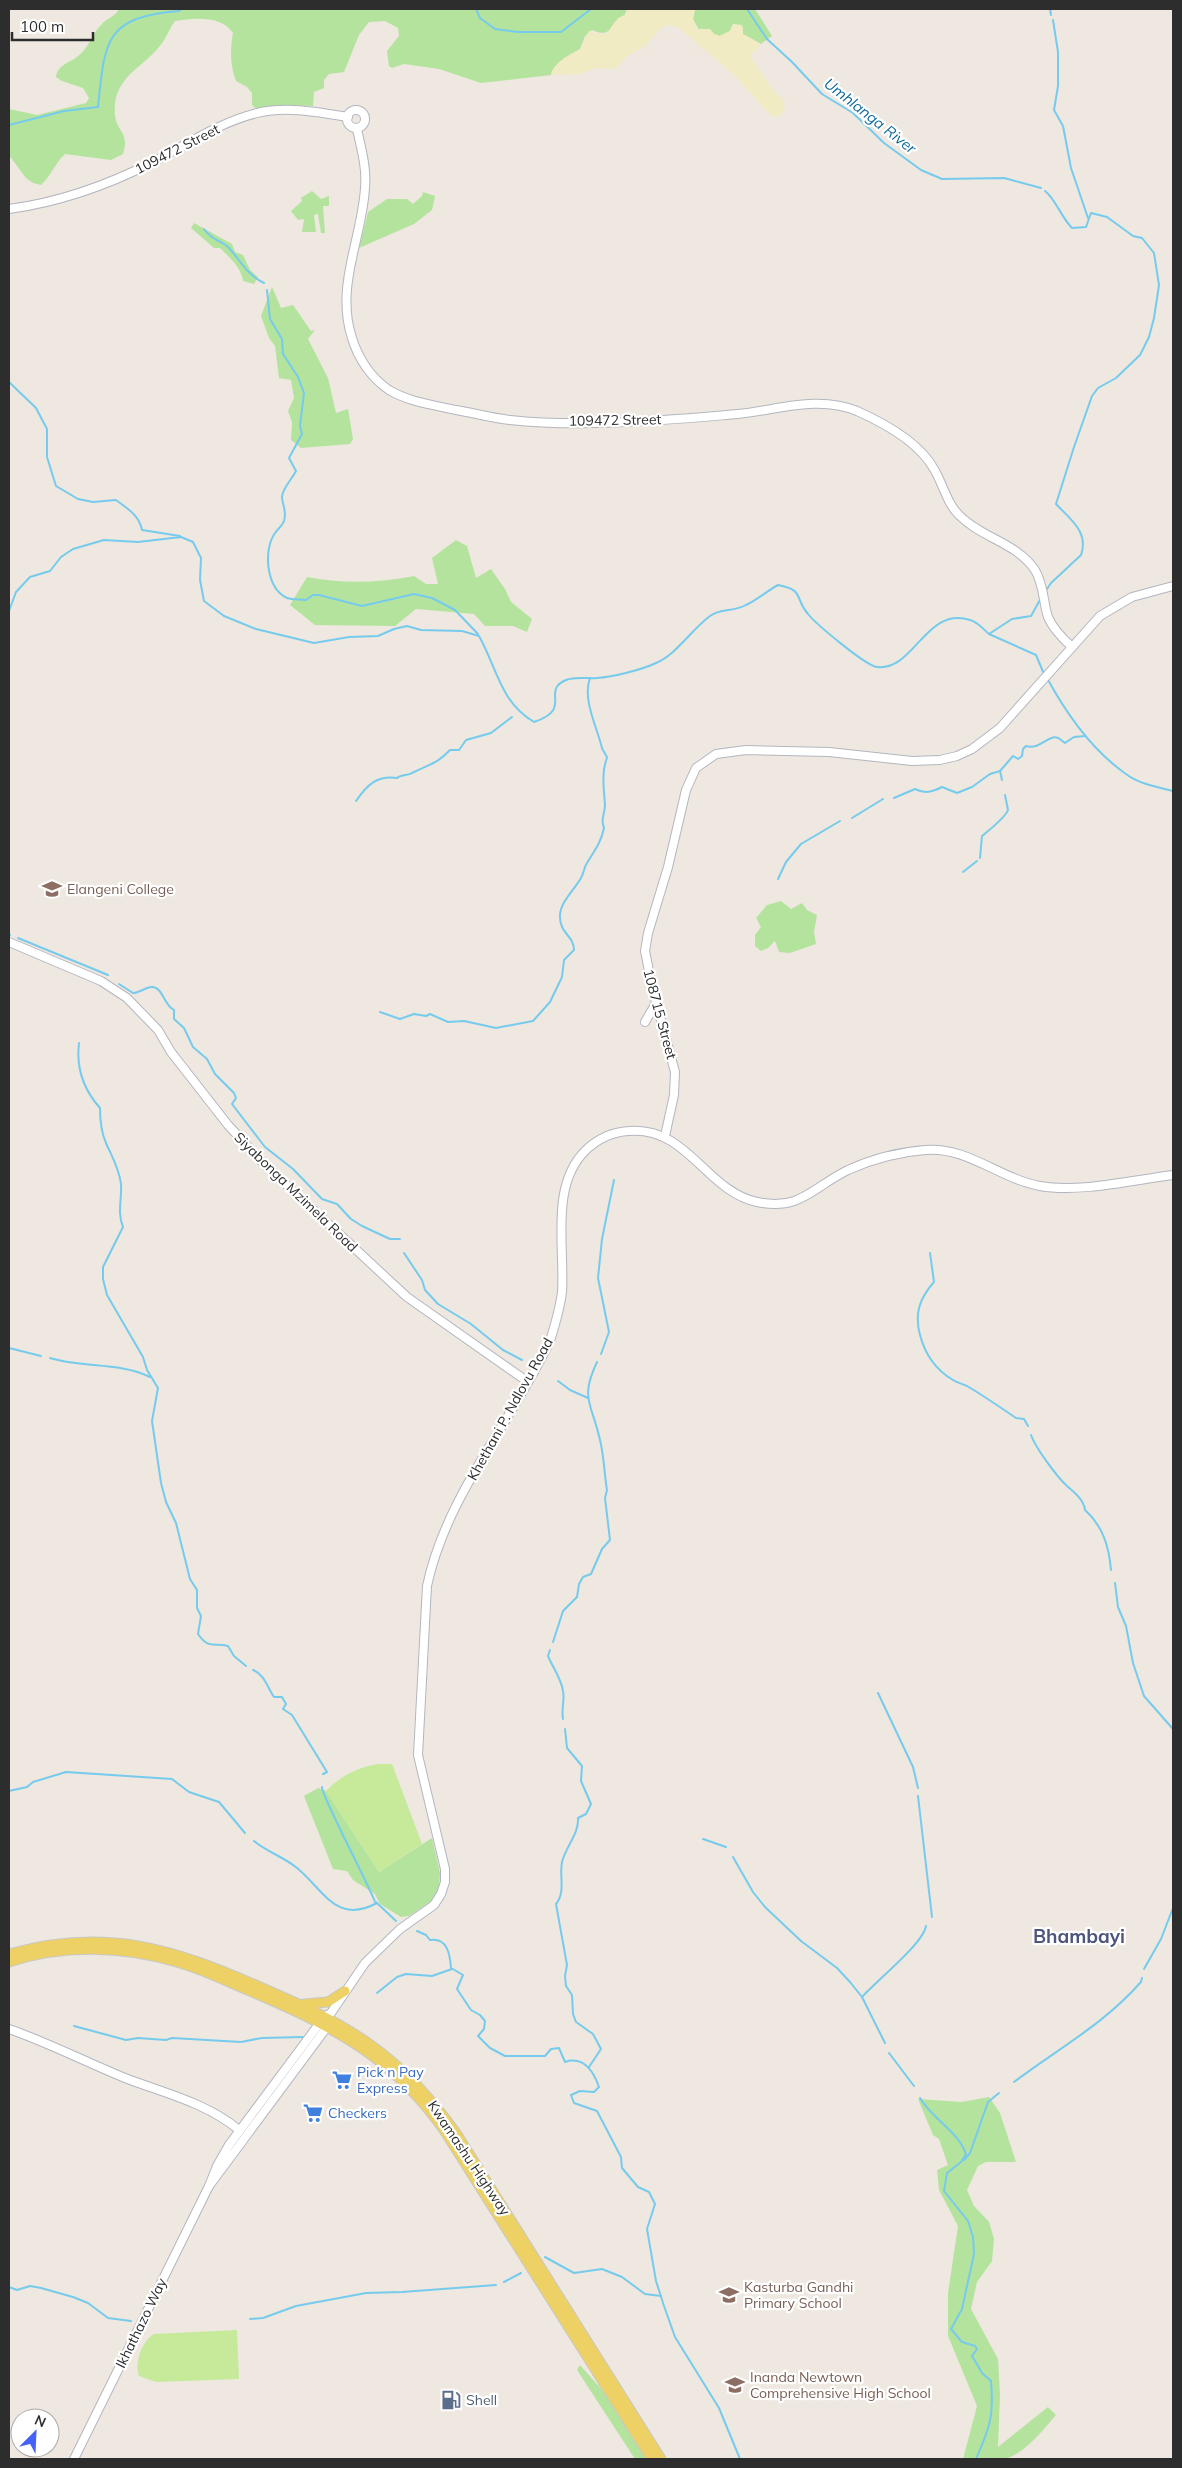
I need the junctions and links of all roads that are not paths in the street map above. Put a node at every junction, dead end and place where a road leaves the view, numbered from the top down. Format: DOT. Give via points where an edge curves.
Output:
graph roads {
  1 [pos="348,117"];
  2 [pos="357,129"];
  3 [pos="9,209"];
  4 [pos="1173,586"];
  5 [pos="1072,647"];
  6 [pos="9,942"];
  7 [pos="656,1003"];
  8 [pos="645,1022"];
  9 [pos="665,1136"];
  10 [pos="1173,1175"];
  11 [pos="528,1382"];
  12 [pos="9,1954"];
  13 [pos="9,1962"];
  14 [pos="345,1991"];
  15 [pos="299,2004"];
  16 [pos="327,2020"];
  17 [pos="9,2030"];
  18 [pos="239,2130"];
  19 [pos="209,2186"];
  20 [pos="74,2459"];
  21 [pos="652,2459"];
  22 [pos="661,2459"];
  1 -- 2 [label="street" via="349,124"];
  1 -- 2 [label="street" via="354,111 364,114 364,124"];
  1 -- 3 [label="street, 109472 Street" via="307,110 257,113 230,122 89,191 50,203"];
  2 -- 5 [label="street, 109472 Street" via="366,186 346,286 346,308 359,356 373,376 391,391 415,401 520,421 641,422 811,404 845,407 885,427 921,452 961,517 1022,556 1036,573 1052,624"];
  4 -- 5 [label="street, 108715 Street" via="1132,598 1109,609"];
  5 -- 7 [label="street, 108715 Street" via="1000,728 957,756 912,761 768,749 729,752 711,757 696,768 689,781 645,951"];
  6 -- 11 [label="street, Siyabonga Mzimela Road" via="101,982 135,1005 158,1030 171,1052 228,1125 264,1164 407,1298"];
  7 -- 8 [label="street"];
  7 -- 9 [label="street, 108715 Street" via="675,1072"];
  9 -- 10 [label="street, Khethani P. Ndlovu Road" via="732,1191 750,1200 775,1205 802,1199 851,1168 886,1157 926,1150 956,1153 1025,1182 1051,1188 1086,1187"];
  9 -- 11 [label="street, Khethani P. Ndlovu Road" via="642,1131 614,1133 590,1146 573,1167 563,1192 563,1276 558,1315 550,1341"];
  11 -- 14 [label="street, Khethani P. Ndlovu Road" via="445,1528 427,1586 418,1755 444,1868 444,1889 434,1905 375,1952"];
  12 -- 15 [label="main road, Kwamashu Highway" via="74,1942 134,1944 191,1958"];
  13 -- 16 [label="main road, Kwamashu Highway" via="80,1950 114,1950 154,1956 199,1969"];
  14 -- 15 [label="main road" via="328,2002"];
  14 -- 16 [label="street, Khethani P. Ndlovu Road"];
  15 -- 16 [label="main road, Kwamashu Highway"];
  16 -- 18 [label="street, Ikhathazo Way"];
  16 -- 19 [label="street, Ikhathazo Way"];
  16 -- 21 [label="main road, Kwamashu Highway" via="388,2067 437,2120"];
  16 -- 22 [label="main road, Kwamashu Highway" via="361,2036 398,2065 443,2115"];
  17 -- 18 [label="street" via="177,2096 212,2112"];
  18 -- 19 [label="street, Ikhathazo Way"];
  19 -- 20 [label="street, Ikhathazo Way"];
}
